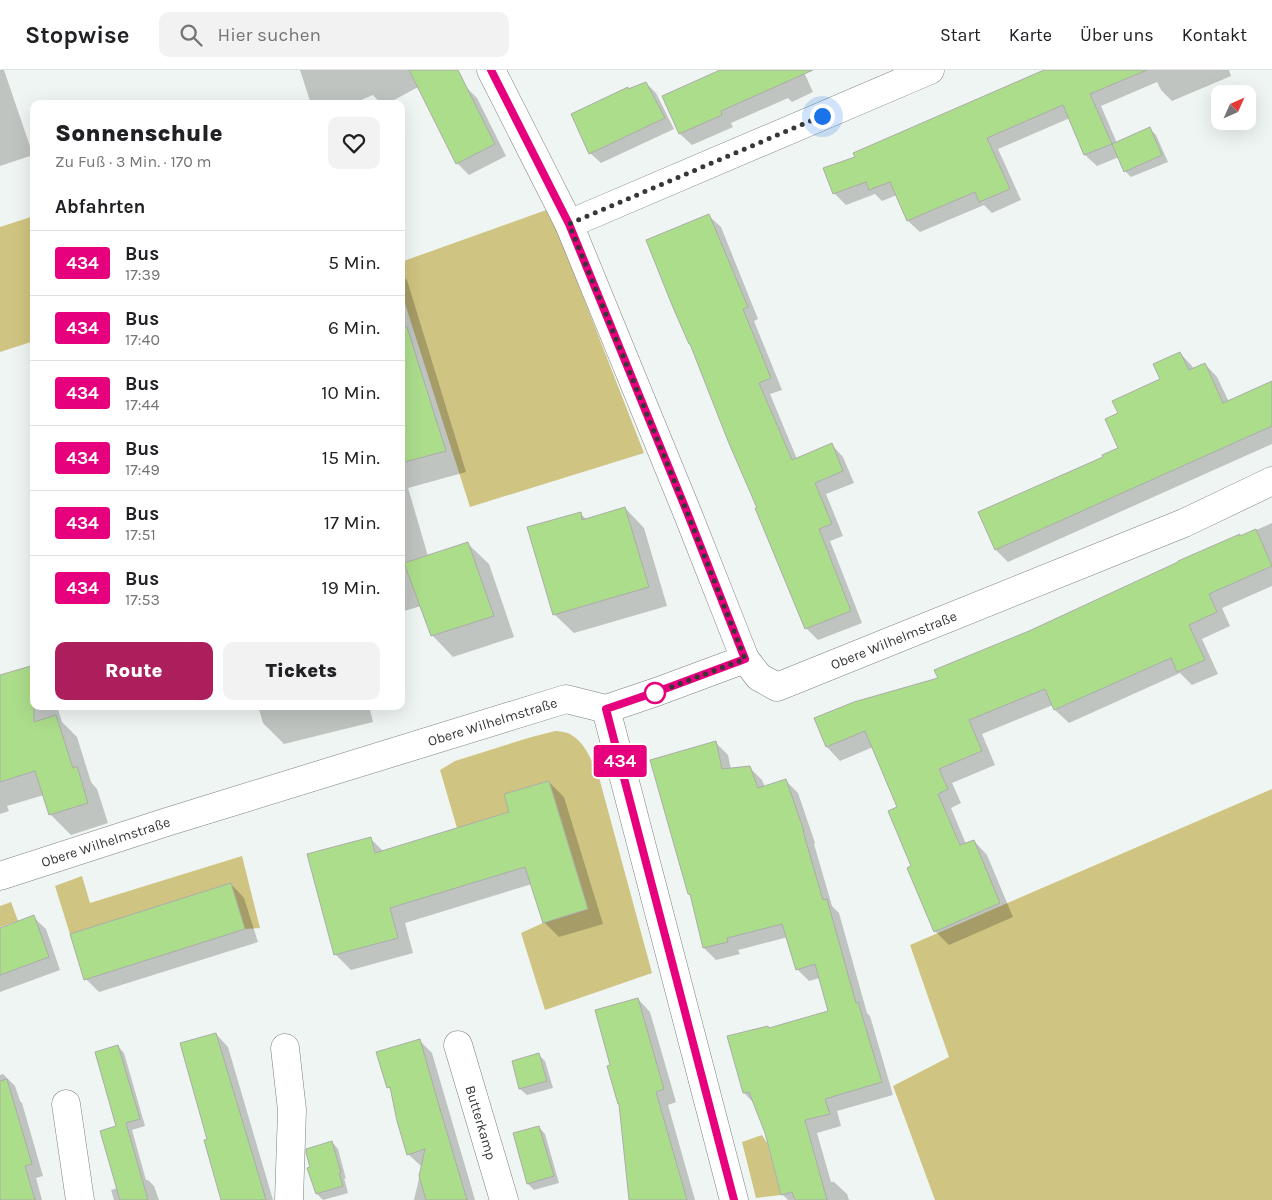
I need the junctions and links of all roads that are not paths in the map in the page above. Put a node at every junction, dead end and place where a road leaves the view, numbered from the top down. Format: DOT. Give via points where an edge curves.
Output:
graph roads {
  1 [pos="491,70"];
  2 [pos="930,70"];
  3 [pos="569,224"];
  4 [pos="1272,481"];
  5 [pos="745,659"];
  6 [pos="606,709"];
  7 [pos="0,876"];
  8 [pos="458,1045"];
  9 [pos="285,1048"];
  10 [pos="66,1104"];
  11 [pos="80,1200"];
  12 [pos="289,1200"];
  13 [pos="504,1200"];
  14 [pos="734,1200"];
  1 -- 3 [label="street"];
  2 -- 3 [label="street"];
  3 -- 5 [label="street"];
  4 -- 5 [label="street, Obere Wilhelmstraße" via="1184,523 777,687 759,677"];
  5 -- 6 [label="street"];
  6 -- 7 [label="street, Obere Wilhelmstraße" via="566,700"];
  6 -- 14 [label="street"];
  8 -- 13 [label="street, Butterkamp"];
  9 -- 12 [label="street" via="292,1110"];
  10 -- 11 [label="street"];
}
